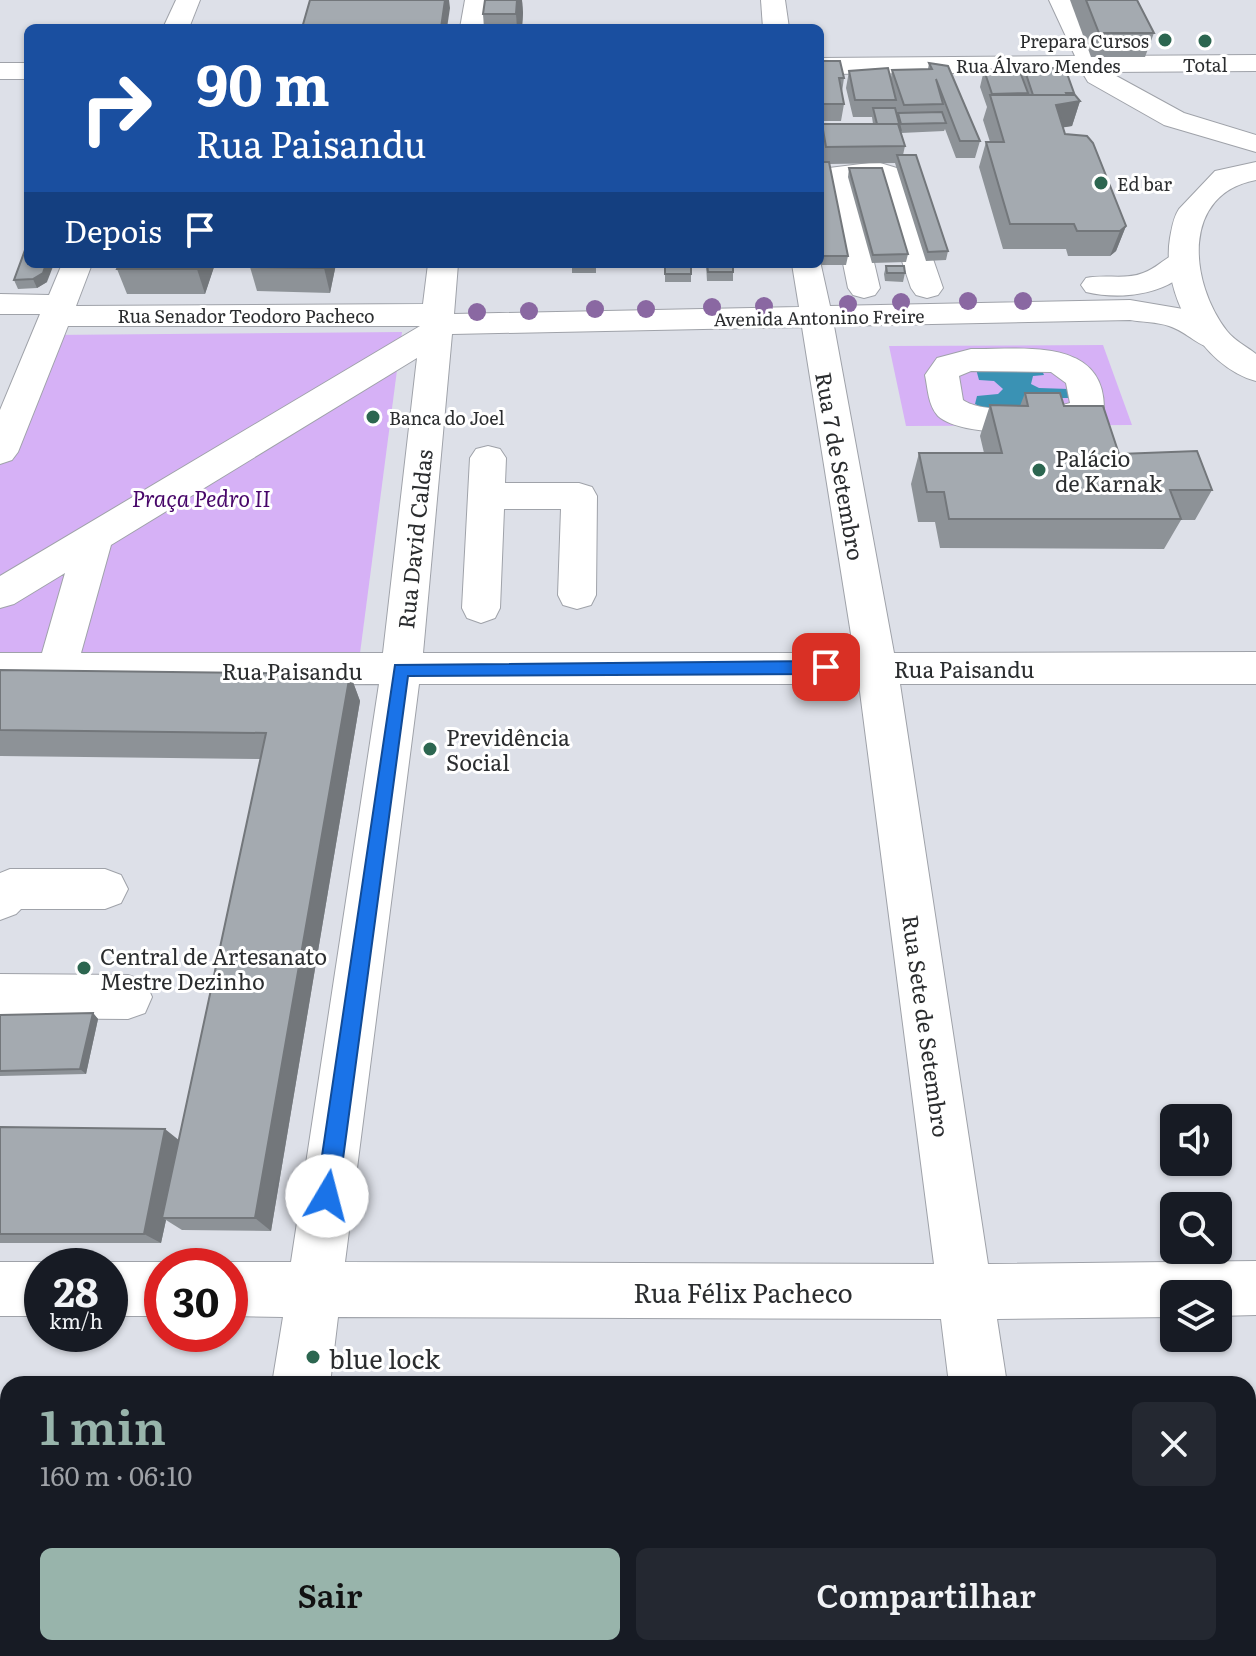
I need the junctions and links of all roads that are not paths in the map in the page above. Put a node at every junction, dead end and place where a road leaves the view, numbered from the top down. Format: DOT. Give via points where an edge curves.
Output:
graph roads {
  1 [pos="188,0"];
  2 [pos="477,0"];
  3 [pos="773,0"];
  4 [pos="1061,0"];
  5 [pos="178,24"];
  6 [pos="474,24"];
  7 [pos="776,24"];
  8 [pos="1256,63"];
  9 [pos="1090,65"];
  10 [pos="824,66"];
  11 [pos="0,71"];
  12 [pos="24,71"];
  13 [pos="1256,144"];
  14 [pos="1256,171"];
  15 [pos="1182,260"];
  16 [pos="75,268"];
  17 [pos="864,288"];
  18 [pos="927,288"];
  19 [pos="811,290"];
  20 [pos="0,304"];
  21 [pos="1002,305"];
  22 [pos="437,306"];
  23 [pos="57,310"];
  24 [pos="1216,340"];
  25 [pos="1008,360"];
  26 [pos="1256,370"];
  27 [pos="0,452"];
  28 [pos="488,458"];
  29 [pos="458,514"];
  30 [pos="94,538"];
  31 [pos="0,594"];
  32 [pos="577,595"];
  33 [pos="481,608"];
  34 [pos="877,668"];
  35 [pos="1256,668"];
  36 [pos="0,669"];
  37 [pos="57,669"];
  38 [pos="401,670"];
  39 [pos="105,889"];
  40 [pos="0,900"];
  41 [pos="0,996"];
  42 [pos="128,997"];
  43 [pos="314,1288"];
  44 [pos="1256,1288"];
  45 [pos="0,1289"];
  46 [pos="24,1289"];
  47 [pos="248,1289"];
  48 [pos="963,1292"];
  49 [pos="302,1376"];
  50 [pos="977,1376"];
  1 -- 5 [label="street"];
  2 -- 6 [label="street"];
  3 -- 7 [label="street"];
  4 -- 9 [label="street"];
  8 -- 9 [label="street, Rua Álvaro Mendes"];
  9 -- 10 [label="street, Rua Álvaro Mendes"];
  9 -- 13 [label="street" via="1097,76 1174,119"];
  11 -- 12 [label="street"];
  14 -- 15 [label="street" via="1225,177 1189,215"];
  15 -- 21 [label="street, Avenida Antonino Freire" via="1148,285"];
  15 -- 24 [label="street" via="1191,298"];
  16 -- 23 [label="street"];
  17 -- 18 [label="street, Avenida Antonino Freire"];
  17 -- 18 [label="street" via="839,174 877,171 890,175"];
  17 -- 19 [label="street, Avenida Antonino Freire"];
  18 -- 21 [label="street, Avenida Antonino Freire"];
  19 -- 21 [label="street, Avenida Antonino Freire"];
  19 -- 22 [label="street, Avenida Antonino Freire" via="627,307"];
  19 -- 34 [label="street, Rua 7 de Setembro"];
  20 -- 23 [label="street, Rua Senador Teodoro Pacheco"];
  21 -- 24 [label="street, Avenida Antonino Freire" via="1158,312 1178,317"];
  21 -- 25 [label="street"];
  22 -- 23 [label="street, Rua Senador Teodoro Pacheco"];
  22 -- 29 [label="street, Rua David Caldas"];
  22 -- 30 [label="street"];
  23 -- 27 [label="street"];
  24 -- 26 [label="street, Avenida Antonino Freire"];
  28 -- 29 [label="street"];
  29 -- 32 [label="street" via="579,496"];
  29 -- 33 [label="street"];
  29 -- 38 [label="street, Rua David Caldas"];
  30 -- 31 [label="street"];
  30 -- 37 [label="street"];
  34 -- 35 [label="street, Rua Paisandu"];
  34 -- 38 [label="street, Rua Paisandu"];
  34 -- 48 [label="street, Rua Sete de Setembro"];
  36 -- 37 [label="street, Rua Paisandu"];
  37 -- 38 [label="street, Rua Paisandu"];
  38 -- 43 [label="street, Rua David Caldas"];
  39 -- 40 [label="street" via="10,889"];
  41 -- 42 [label="street"];
  43 -- 47 [label="street, Rua Félix Pacheco"];
  43 -- 48 [label="street, Rua Félix Pacheco"];
  43 -- 49 [label="street, Rua David Caldas"];
  44 -- 48 [label="street, Rua Félix Pacheco"];
  45 -- 46 [label="street"];
  48 -- 50 [label="street, Rua Sete de Setembro"];
}
